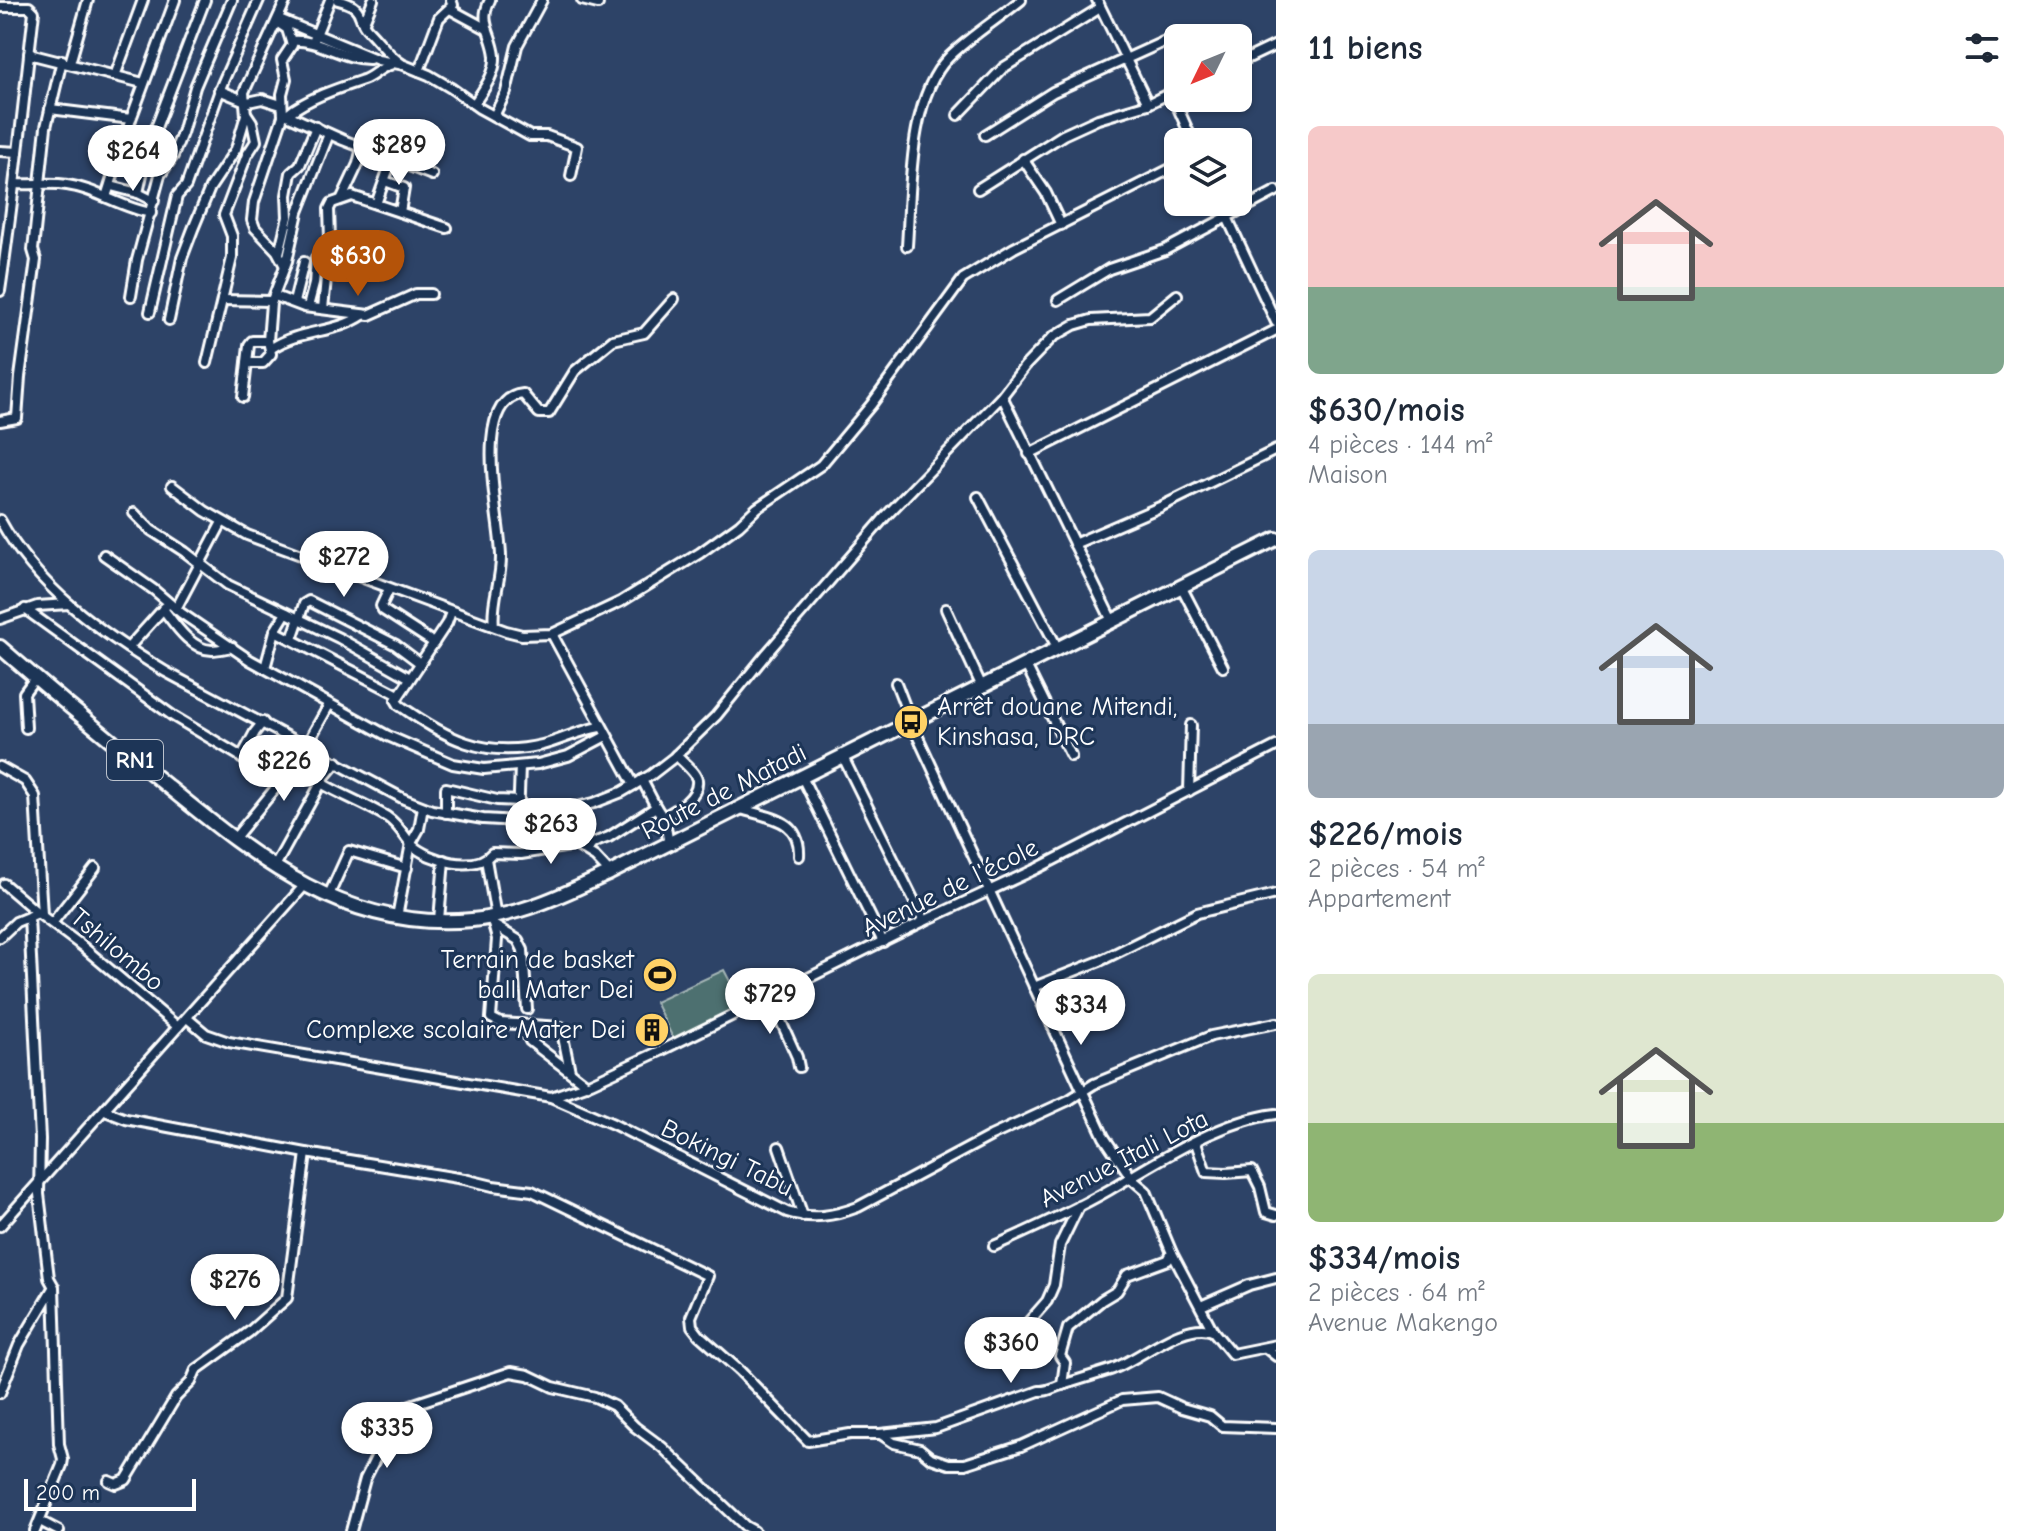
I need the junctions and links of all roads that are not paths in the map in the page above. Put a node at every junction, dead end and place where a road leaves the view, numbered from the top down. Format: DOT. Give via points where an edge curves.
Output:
graph roads {
  1 [pos="88,0"];
  2 [pos="143,0"];
  3 [pos="175,0"];
  4 [pos="205,0"];
  5 [pos="232,0"];
  6 [pos="259,0"];
  7 [pos="286,0"];
  8 [pos="330,0"];
  9 [pos="338,0"];
  10 [pos="373,0"];
  11 [pos="490,0"];
  12 [pos="542,0"];
  13 [pos="582,0"];
  14 [pos="1021,0"];
  15 [pos="598,4"];
  16 [pos="1099,4"];
  17 [pos="450,5"];
  18 [pos="0,7"];
  19 [pos="278,20"];
  20 [pos="364,23"];
  21 [pos="487,29"];
  22 [pos="316,35"];
  23 [pos="291,41"];
  24 [pos="1164,42"];
  25 [pos="312,44"];
  26 [pos="1276,45"];
  27 [pos="29,54"];
  28 [pos="1252,56"];
  29 [pos="261,58"];
  30 [pos="283,59"];
  31 [pos="374,59"];
  32 [pos="1127,61"];
  33 [pos="66,62"];
  34 [pos="400,65"];
  35 [pos="419,71"];
  36 [pos="115,76"];
  37 [pos="143,83"];
  38 [pos="219,90"];
  39 [pos="1164,96"];
  40 [pos="245,101"];
  41 [pos="474,104"];
  42 [pos="1148,104"];
  43 [pos="50,109"];
  44 [pos="284,111"];
  45 [pos="246,113"];
  46 [pos="958,115"];
  47 [pos="494,116"];
  48 [pos="131,119"];
  49 [pos="316,127"];
  50 [pos="329,134"];
  51 [pos="985,135"];
  52 [pos="256,136"];
  53 [pos="124,144"];
  54 [pos="274,144"];
  55 [pos="362,148"];
  56 [pos="0,151"];
  57 [pos="147,151"];
  58 [pos="18,152"];
  59 [pos="392,159"];
  60 [pos="1023,159"];
  61 [pos="169,162"];
  62 [pos="1164,172"];
  63 [pos="432,175"];
  64 [pos="571,176"];
  65 [pos="385,181"];
  66 [pos="16,184"];
  67 [pos="39,186"];
  68 [pos="111,186"];
  69 [pos="978,189"];
  70 [pos="1276,191"];
  71 [pos="138,193"];
  72 [pos="106,197"];
  73 [pos="342,198"];
  74 [pos="154,201"];
  75 [pos="376,204"];
  76 [pos="400,212"];
  77 [pos="151,213"];
  78 [pos="1227,218"];
  79 [pos="1061,225"];
  80 [pos="447,228"];
  81 [pos="907,246"];
  82 [pos="279,253"];
  83 [pos="316,258"];
  84 [pos="304,262"];
  85 [pos="285,266"];
  86 [pos="0,291"];
  87 [pos="431,294"];
  88 [pos="1177,295"];
  89 [pos="131,296"];
  90 [pos="273,298"];
  91 [pos="674,299"];
  92 [pos="222,300"];
  93 [pos="1058,300"];
  94 [pos="294,302"];
  95 [pos="308,307"];
  96 [pos="323,309"];
  97 [pos="150,312"];
  98 [pos="363,315"];
  99 [pos="169,320"];
  100 [pos="1276,322"];
  101 [pos="1276,330"];
  102 [pos="270,344"];
  103 [pos="207,363"];
  104 [pos="247,363"];
  105 [pos="1002,396"];
  106 [pos="243,397"];
  107 [pos="0,421"];
  108 [pos="1276,450"];
  109 [pos="1029,454"];
  110 [pos="172,486"];
  111 [pos="978,497"];
  112 [pos="134,513"];
  113 [pos="0,520"];
  114 [pos="222,522"];
  115 [pos="1276,539"];
  116 [pos="1074,544"];
  117 [pos="104,555"];
  118 [pos="200,563"];
  119 [pos="1181,586"];
  120 [pos="389,589"];
  121 [pos="69,604"];
  122 [pos="169,607"];
  123 [pos="25,609"];
  124 [pos="946,609"];
  125 [pos="451,612"];
  126 [pos="286,613"];
  127 [pos="0,619"];
  128 [pos="299,619"];
  129 [pos="1112,621"];
  130 [pos="494,626"];
  131 [pos="275,631"];
  132 [pos="552,634"];
  133 [pos="292,639"];
  134 [pos="434,643"];
  135 [pos="0,647"];
  136 [pos="233,647"];
  137 [pos="128,648"];
  138 [pos="1058,649"];
  139 [pos="420,663"];
  140 [pos="1026,665"];
  141 [pos="1223,667"];
  142 [pos="265,668"];
  143 [pos="35,678"];
  144 [pos="410,678"];
  145 [pos="896,683"];
  146 [pos="982,687"];
  147 [pos="399,695"];
  148 [pos="329,705"];
  149 [pos="263,722"];
  150 [pos="911,722"];
  151 [pos="1191,725"];
  152 [pos="600,727"];
  153 [pos="26,728"];
  154 [pos="606,736"];
  155 [pos="307,746"];
  156 [pos="1276,746"];
  157 [pos="676,755"];
  158 [pos="1071,756"];
  159 [pos="843,757"];
  160 [pos="241,758"];
  161 [pos="337,762"];
  162 [pos="520,766"];
  163 [pos="0,767"];
  164 [pos="802,777"];
  165 [pos="282,781"];
  166 [pos="321,783"];
  167 [pos="638,783"];
  168 [pos="1189,791"];
  169 [pos="519,801"];
  170 [pos="423,807"];
  171 [pos="656,807"];
  172 [pos="741,809"];
  173 [pos="446,813"];
  174 [pos="663,817"];
  175 [pos="518,821"];
  176 [pos="234,839"];
  177 [pos="411,843"];
  178 [pos="669,845"];
  179 [pos="586,851"];
  180 [pos="799,856"];
  181 [pos="486,859"];
  182 [pos="444,860"];
  183 [pos="95,868"];
  184 [pos="274,868"];
  185 [pos="407,868"];
  186 [pos="610,873"];
  187 [pos="4,884"];
  188 [pos="304,886"];
  189 [pos="988,890"];
  190 [pos="1276,894"];
  191 [pos="328,897"];
  192 [pos="40,914"];
  193 [pos="29,917"];
  194 [pos="397,917"];
  195 [pos="439,920"];
  196 [pos="494,920"];
  197 [pos="924,921"];
  198 [pos="53,922"];
  199 [pos="0,937"];
  200 [pos="883,942"];
  201 [pos="1034,987"];
  202 [pos="770,997"];
  203 [pos="527,1009"];
  204 [pos="187,1018"];
  205 [pos="1276,1023"];
  206 [pos="522,1024"];
  207 [pos="178,1027"];
  208 [pos="799,1067"];
  209 [pos="570,1071"];
  210 [pos="587,1085"];
  211 [pos="1084,1089"];
  212 [pos="551,1097"];
  213 [pos="105,1111"];
  214 [pos="1276,1114"];
  215 [pos="1196,1143"];
  216 [pos="779,1147"];
  217 [pos="306,1153"];
  218 [pos="1130,1176"];
  219 [pos="39,1182"];
  220 [pos="1079,1205"];
  221 [pos="1276,1215"];
  222 [pos="803,1216"];
  223 [pos="0,1226"];
  224 [pos="994,1246"];
  225 [pos="1172,1253"];
  226 [pos="1276,1278"];
  227 [pos="54,1287"];
  228 [pos="1201,1306"];
  229 [pos="1213,1331"];
  230 [pos="1011,1342"];
  231 [pos="1276,1345"];
  232 [pos="1266,1348"];
  233 [pos="1276,1356"];
  234 [pos="1062,1385"];
  235 [pos="0,1393"];
  236 [pos="1276,1428"];
  237 [pos="880,1434"];
  238 [pos="109,1481"];
  239 [pos="40,1521"];
  240 [pos="35,1531"];
  241 [pos="59,1531"];
  242 [pos="351,1531"];
  243 [pos="754,1531"];
  1 -- 33 [label="street"];
  2 -- 36 [label="street"];
  3 -- 37 [label="street"];
  4 -- 57 [label="street"];
  5 -- 61 [label="street"];
  6 -- 38 [label="street"];
  7 -- 19 [label="street"];
  8 -- 22 [label="street"];
  9 -- 20 [label="street" via="360,11"];
  10 -- 20 [label="street"];
  11 -- 21 [label="street" via="484,13"];
  12 -- 47 [label="street" via="517,46"];
  13 -- 15 [label="street"];
  14 -- 81 [label="street" via="947,58 927,92 914,139"];
  16 -- 32 [label="street"];
  16 -- 46 [label="street" via="1003,68"];
  17 -- 21 [label="street"];
  17 -- 35 [label="street" via="439,18"];
  18 -- 27 [label="street" via="33,10"];
  19 -- 22 [label="street"];
  19 -- 23 [label="street"];
  19 -- 29 [label="street"];
  20 -- 34 [label="street"];
  21 -- 41 [label="street" via="495,59"];
  22 -- 25 [label="street"];
  22 -- 31 [label="street"];
  23 -- 25 [label="street"];
  23 -- 30 [label="street"];
  24 -- 32 [label="street"];
  25 -- 31 [label="street" via="356,59"];
  26 -- 28 [label="street"];
  27 -- 33 [label="street"];
  27 -- 58 [label="street"];
  29 -- 30 [label="street"];
  29 -- 40 [label="street" via="244,92"];
  30 -- 44 [label="street"];
  31 -- 34 [label="street"];
  32 -- 42 [label="street"];
  32 -- 51 [label="street" via="1053,92"];
  33 -- 36 [label="street"];
  33 -- 43 [label="street"];
  34 -- 35 [label="street"];
  34 -- 44 [label="street" via="379,69"];
  35 -- 41 [label="street"];
  36 -- 37 [label="street"];
  37 -- 48 [label="street"];
  38 -- 40 [label="street"];
  38 -- 97 [label="street" via="192,171 173,209"];
  39 -- 42 [label="street"];
  40 -- 44 [label="street" via="262,99"];
  40 -- 45 [label="street"];
  41 -- 47 [label="street"];
  42 -- 60 [label="street" via="1079,127"];
  43 -- 48 [label="street"];
  43 -- 67 [label="street"];
  44 -- 49 [label="street"];
  44 -- 54 [label="street"];
  45 -- 52 [label="street"];
  45 -- 99 [label="street" via="236,149 210,188 182,258"];
  47 -- 64 [label="street" via="530,136 577,147"];
  48 -- 53 [label="street"];
  49 -- 50 [label="street"];
  49 -- 82 [label="street" via="300,165 291,173"];
  50 -- 55 [label="street"];
  50 -- 85 [label="street" via="298,212"];
  52 -- 54 [label="street"];
  52 -- 92 [label="street" via="224,215 232,236 232,258"];
  53 -- 57 [label="street"];
  53 -- 68 [label="street"];
  54 -- 82 [label="street" via="252,220"];
  55 -- 59 [label="street"];
  55 -- 73 [label="street"];
  56 -- 58 [label="street"];
  57 -- 61 [label="street"];
  57 -- 71 [label="street"];
  58 -- 66 [label="street"];
  59 -- 63 [label="street"];
  59 -- 65 [label="street"];
  60 -- 69 [label="street"];
  60 -- 79 [label="street"];
  61 -- 74 [label="street"];
  62 -- 79 [label="street"];
  65 -- 75 [label="street"];
  65 -- 76 [label="street" via="404,188"];
  66 -- 67 [label="street"];
  66 -- 86 [label="street"];
  67 -- 72 [label="street" via="65,184"];
  67 -- 107 [label="street" via="17,418"];
  68 -- 71 [label="street"];
  68 -- 72 [label="street"];
  70 -- 78 [label="street"];
  71 -- 74 [label="street"];
  72 -- 77 [label="street"];
  73 -- 75 [label="street"];
  73 -- 96 [label="street" via="329,209"];
  74 -- 77 [label="street"];
  75 -- 76 [label="street"];
  76 -- 80 [label="street"];
  77 -- 89 [label="street"];
  78 -- 93 [label="street" via="1165,250 1109,269"];
  78 -- 100 [label="street"];
  79 -- 132 [label="street" via="963,279 821,465 700,553 622,601"];
  82 -- 85 [label="street"];
  83 -- 95 [label="street"];
  84 -- 94 [label="street"];
  85 -- 90 [label="street"];
  87 -- 98 [label="street" via="416,294"];
  88 -- 105 [label="street" via="1150,317 1091,320 1058,333"];
  90 -- 92 [label="street"];
  90 -- 94 [label="street"];
  90 -- 102 [label="street"];
  91 -- 130 [label="street" via="644,333 613,340 575,371 549,413 539,413 523,394 498,409 491,465 501,555"];
  92 -- 103 [label="street"];
  94 -- 95 [label="street"];
  95 -- 96 [label="street"];
  96 -- 98 [label="street"];
  98 -- 102 [label="street" via="344,326"];
  101 -- 109 [label="street"];
  102 -- 104 [label="street" via="265,362"];
  102 -- 104 [label="street" via="251,341"];
  104 -- 106 [label="street"];
  105 -- 109 [label="street"];
  105 -- 157 [label="street" via="885,517 716,716"];
  108 -- 116 [label="street"];
  109 -- 116 [label="street"];
  110 -- 114 [label="street"];
  111 -- 138 [label="street"];
  112 -- 118 [label="street"];
  113 -- 121 [label="street" via="29,563"];
  114 -- 118 [label="street"];
  114 -- 120 [label="street"];
  115 -- 119 [label="highway, Route de Matadi / RN1"];
  116 -- 129 [label="street"];
  117 -- 122 [label="street"];
  118 -- 122 [label="street"];
  118 -- 126 [label="street" via="228,585"];
  119 -- 129 [label="highway, Route de Matadi / RN1"];
  119 -- 141 [label="street"];
  120 -- 125 [label="street"];
  120 -- 134 [label="street" via="383,610"];
  121 -- 123 [label="street"];
  121 -- 137 [label="street"];
  122 -- 136 [label="street"];
  122 -- 136 [label="street" via="182,633 204,648"];
  122 -- 137 [label="street"];
  123 -- 127 [label="street"];
  123 -- 160 [label="street" via="173,716"];
  124 -- 146 [label="street"];
  125 -- 130 [label="street"];
  125 -- 134 [label="street"];
  126 -- 128 [label="street"];
  126 -- 131 [label="street"];
  128 -- 133 [label="street"];
  128 -- 139 [label="street" via="306,602 315,603"];
  128 -- 144 [label="street"];
  129 -- 138 [label="highway, Route de Matadi / RN1"];
  130 -- 132 [label="street" via="522,635"];
  131 -- 133 [label="street"];
  131 -- 142 [label="street"];
  132 -- 152 [label="street"];
  133 -- 147 [label="street"];
  134 -- 139 [label="street"];
  135 -- 143 [label="highway, Route de Matadi / RN1"];
  136 -- 142 [label="street"];
  137 -- 149 [label="street"];
  138 -- 140 [label="highway, Route de Matadi / RN1"];
  139 -- 144 [label="street"];
  140 -- 146 [label="highway, Route de Matadi / RN1"];
  140 -- 158 [label="street"];
  142 -- 148 [label="street"];
  143 -- 153 [label="street" via="24,693"];
  143 -- 176 [label="highway, Route de Matadi / RN1"];
  144 -- 147 [label="street"];
  145 -- 150 [label="street"];
  146 -- 150 [label="highway, Route de Matadi / RN1"];
  147 -- 152 [label="street" via="397,703 417,718 453,740 479,748 529,748"];
  148 -- 155 [label="street"];
  148 -- 162 [label="street" via="464,768"];
  149 -- 155 [label="street"];
  149 -- 160 [label="street"];
  150 -- 159 [label="highway, Route de Matadi / RN1"];
  150 -- 189 [label="street"];
  151 -- 168 [label="street"];
  152 -- 154 [label="street"];
  154 -- 162 [label="street" via="568,756"];
  154 -- 167 [label="street"];
  155 -- 161 [label="street"];
  155 -- 165 [label="street"];
  156 -- 168 [label="street, Avenue de l'école"];
  157 -- 167 [label="street"];
  157 -- 174 [label="street" via="697,782 688,803"];
  159 -- 164 [label="highway, Route de Matadi / RN1"];
  159 -- 197 [label="street"];
  160 -- 165 [label="street"];
  161 -- 166 [label="street"];
  161 -- 170 [label="street"];
  162 -- 169 [label="street"];
  163 -- 192 [label="street" via="25,781 35,796"];
  164 -- 172 [label="highway, Route de Matadi / RN1"];
  164 -- 200 [label="street"];
  165 -- 176 [label="street"];
  166 -- 177 [label="street" via="386,816"];
  166 -- 184 [label="street"];
  167 -- 171 [label="street"];
  167 -- 175 [label="street" via="570,811"];
  168 -- 189 [label="street, Avenue de l'école"];
  169 -- 173 [label="street" via="446,788"];
  169 -- 175 [label="street"];
  170 -- 173 [label="street"];
  170 -- 177 [label="street"];
  171 -- 174 [label="street"];
  171 -- 179 [label="street"];
  172 -- 178 [label="highway, Route de Matadi / RN1"];
  172 -- 180 [label="street" via="793,829"];
  173 -- 175 [label="street"];
  174 -- 178 [label="street"];
  176 -- 184 [label="highway, Route de Matadi / RN1"];
  177 -- 182 [label="street"];
  177 -- 185 [label="street"];
  178 -- 186 [label="highway, Route de Matadi / RN1"];
  179 -- 181 [label="street" via="576,845 492,853"];
  179 -- 186 [label="street"];
  181 -- 182 [label="street"];
  181 -- 196 [label="street"];
  182 -- 195 [label="street"];
  183 -- 198 [label="street"];
  184 -- 188 [label="highway, Route de Matadi / RN1"];
  185 -- 191 [label="street" via="349,851"];
  185 -- 194 [label="street"];
  186 -- 196 [label="highway, Route de Matadi / RN1"];
  187 -- 192 [label="street"];
  188 -- 191 [label="highway, Route de Matadi / RN1"];
  188 -- 204 [label="street"];
  189 -- 197 [label="street, Avenue de l'école"];
  189 -- 201 [label="street"];
  190 -- 201 [label="street" via="1197,913"];
  191 -- 194 [label="highway, Route de Matadi / RN1"];
  192 -- 193 [label="street, Tshilombo"];
  192 -- 198 [label="street, Tshilombo"];
  193 -- 199 [label="street, Tshilombo"];
  193 -- 219 [label="street"];
  194 -- 195 [label="highway, Route de Matadi / RN1"];
  195 -- 196 [label="highway, Route de Matadi / RN1"];
  196 -- 203 [label="street" via="523,950"];
  196 -- 206 [label="street" via="491,1018"];
  197 -- 200 [label="street, Avenue de l'école"];
  198 -- 207 [label="street, Tshilombo"];
  200 -- 202 [label="street, Avenue de l'école"];
  201 -- 211 [label="street"];
  202 -- 208 [label="street"];
  202 -- 210 [label="street, Avenue de l'école"];
  204 -- 207 [label="street"];
  204 -- 212 [label="street, Bokingi Tabu" via="206,1034 229,1042"];
  205 -- 211 [label="street, Bokingi Tabu" via="1211,1036"];
  206 -- 209 [label="street" via="530,1041"];
  206 -- 209 [label="street" via="562,1028"];
  207 -- 213 [label="street"];
  209 -- 210 [label="street"];
  210 -- 212 [label="street, Avenue de l'école"];
  211 -- 218 [label="street" via="1104,1137"];
  211 -- 222 [label="street, Bokingi Tabu" via="858,1207 837,1215"];
  212 -- 222 [label="street, Bokingi Tabu"];
  213 -- 217 [label="street"];
  213 -- 219 [label="street"];
  214 -- 215 [label="street, Avenue Itali Lota" via="1239,1123"];
  215 -- 218 [label="street, Avenue Itali Lota"];
  215 -- 221 [label="street" via="1206,1172 1252,1171 1266,1212"];
  216 -- 222 [label="street"];
  217 -- 237 [label="street" via="532,1191 706,1274 692,1326 803,1437 810,1441"];
  217 -- 238 [label="street" via="287,1298 196,1370 126,1480"];
  218 -- 220 [label="street, Avenue Itali Lota"];
  218 -- 225 [label="street" via="1146,1191"];
  219 -- 223 [label="street"];
  219 -- 227 [label="street"];
  220 -- 224 [label="street, Avenue Itali Lota"];
  220 -- 230 [label="street" via="1060,1247 1047,1301"];
  225 -- 228 [label="street"];
  225 -- 234 [label="street" via="1168,1260 1127,1275 1117,1291 1068,1329 1060,1356 1065,1363"];
  226 -- 228 [label="street"];
  227 -- 235 [label="street" via="19,1345"];
  227 -- 239 [label="street" via="63,1459"];
  228 -- 229 [label="street"];
  229 -- 232 [label="street" via="1232,1354"];
  229 -- 234 [label="street" via="1200,1328 1179,1335 1113,1369"];
  231 -- 232 [label="street"];
  232 -- 233 [label="street"];
  234 -- 237 [label="street" via="936,1428"];
  236 -- 237 [label="street" via="1222,1426 1210,1416 1158,1397 1126,1399 1021,1446 965,1464 931,1458"];
  239 -- 240 [label="street"];
  239 -- 241 [label="street"];
  242 -- 243 [label="street" via="365,1479 399,1412 511,1372 614,1406"];
}
